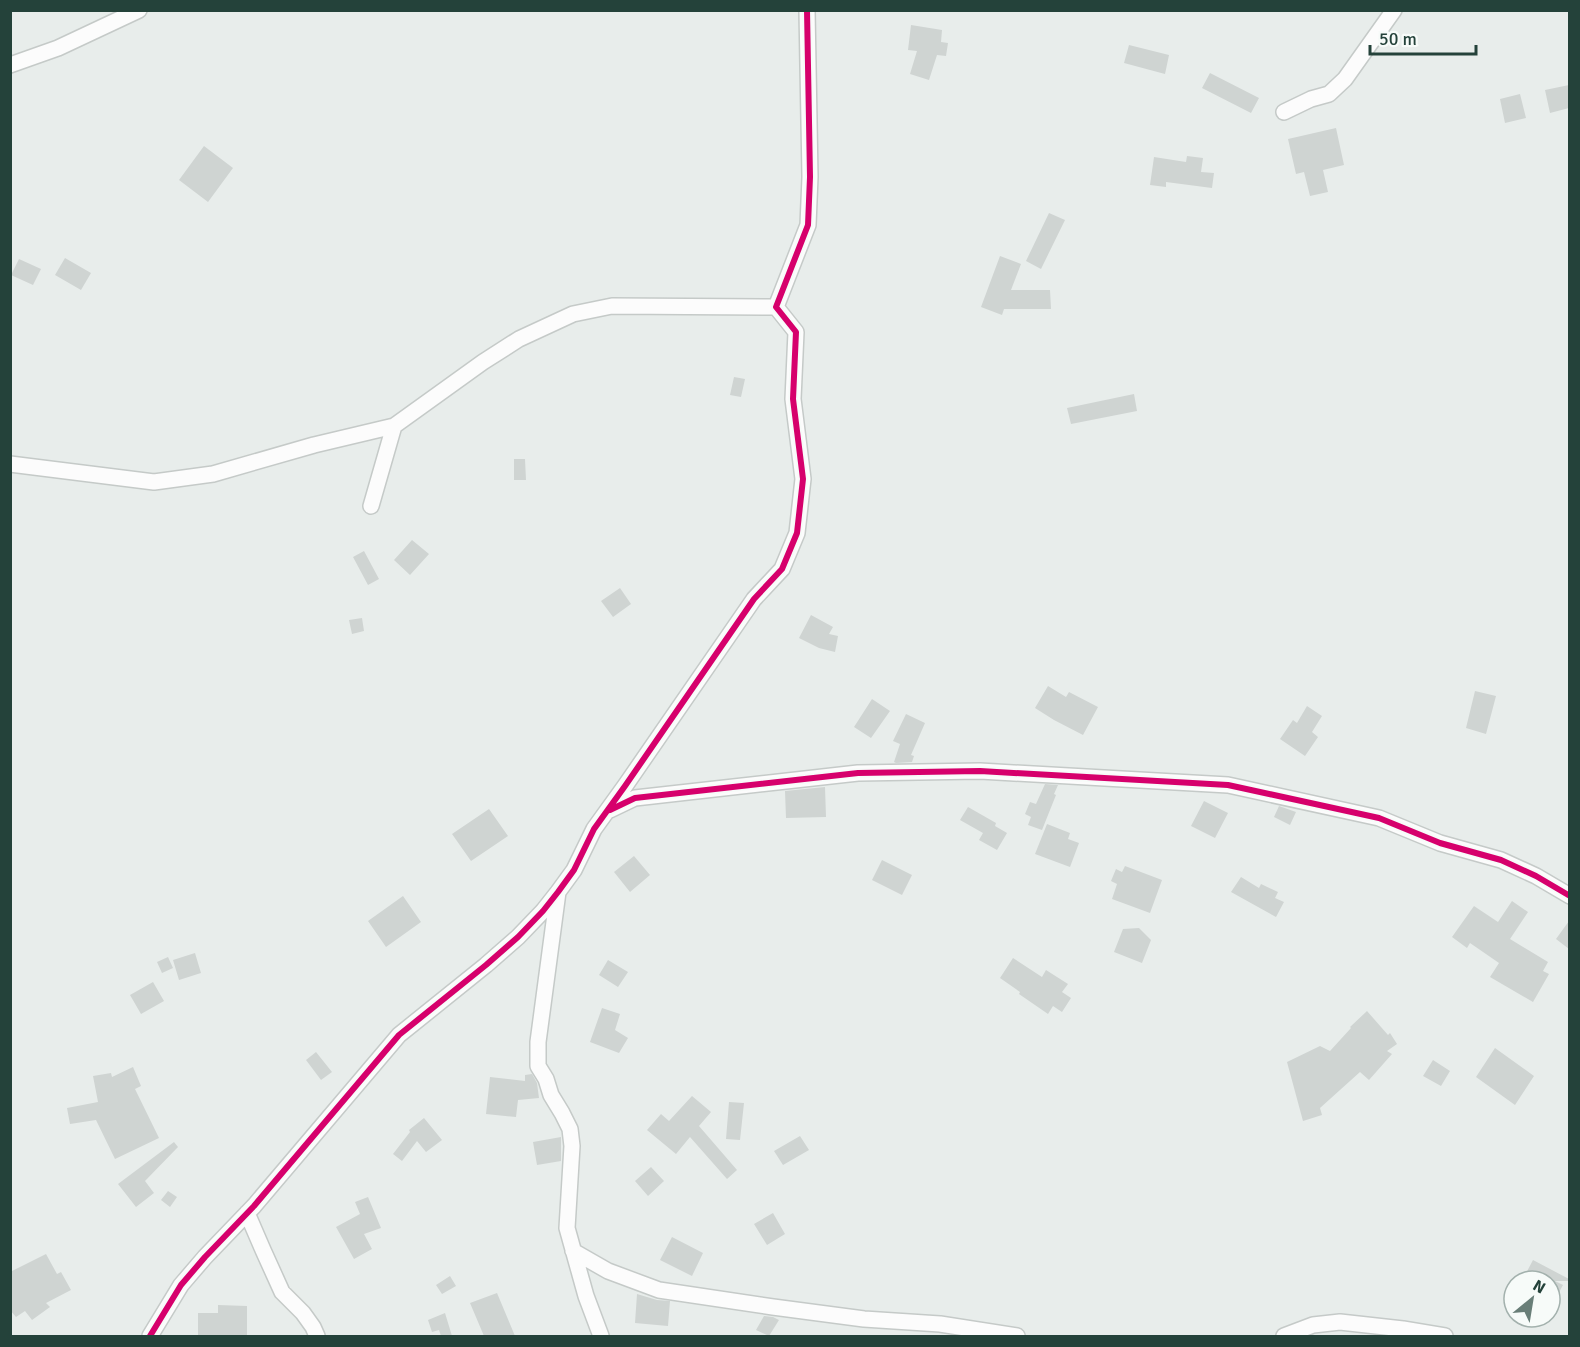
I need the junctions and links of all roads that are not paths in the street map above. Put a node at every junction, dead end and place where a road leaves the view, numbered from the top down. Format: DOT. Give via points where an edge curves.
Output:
graph roads {
  1 [pos="139,10"];
  2 [pos="807,10"];
  3 [pos="1394,10"];
  4 [pos="10,65"];
  5 [pos="1284,112"];
  6 [pos="777,307"];
  7 [pos="394,426"];
  8 [pos="10,464"];
  9 [pos="370,506"];
  10 [pos="607,811"];
  11 [pos="558,892"];
  12 [pos="1569,896"];
  13 [pos="247,1213"];
  14 [pos="573,1251"];
  15 [pos="150,1336"];
  16 [pos="317,1336"];
  17 [pos="601,1336"];
  18 [pos="1017,1336"];
  19 [pos="1284,1336"];
  20 [pos="1445,1336"];
  1 -- 4 [label="street" via="58,48"];
  2 -- 6 [label="street" via="808,225"];
  3 -- 5 [label="street" via="1345,79 1329,94"];
  6 -- 7 [label="street" via="612,306 573,314 519,339"];
  6 -- 10 [label="street" via="796,332 793,399 803,479 797,533 782,569 754,599"];
  7 -- 8 [label="street" via="213,474 154,482"];
  7 -- 9 [label="street"];
  10 -- 11 [label="street"];
  10 -- 12 [label="street" via="635,798 858,773 980,771 1228,785 1379,818 1440,843 1501,860"];
  11 -- 13 [label="street" via="518,937 399,1035"];
  11 -- 14 [label="street" via="538,1066 570,1129 567,1228"];
  13 -- 15 [label="street" via="181,1285"];
  13 -- 16 [label="street" via="282,1292 303,1313"];
  14 -- 17 [label="street"];
  14 -- 18 [label="street" via="608,1271 659,1290"];
  19 -- 20 [label="street" via="1313,1324 1340,1322"];
}
